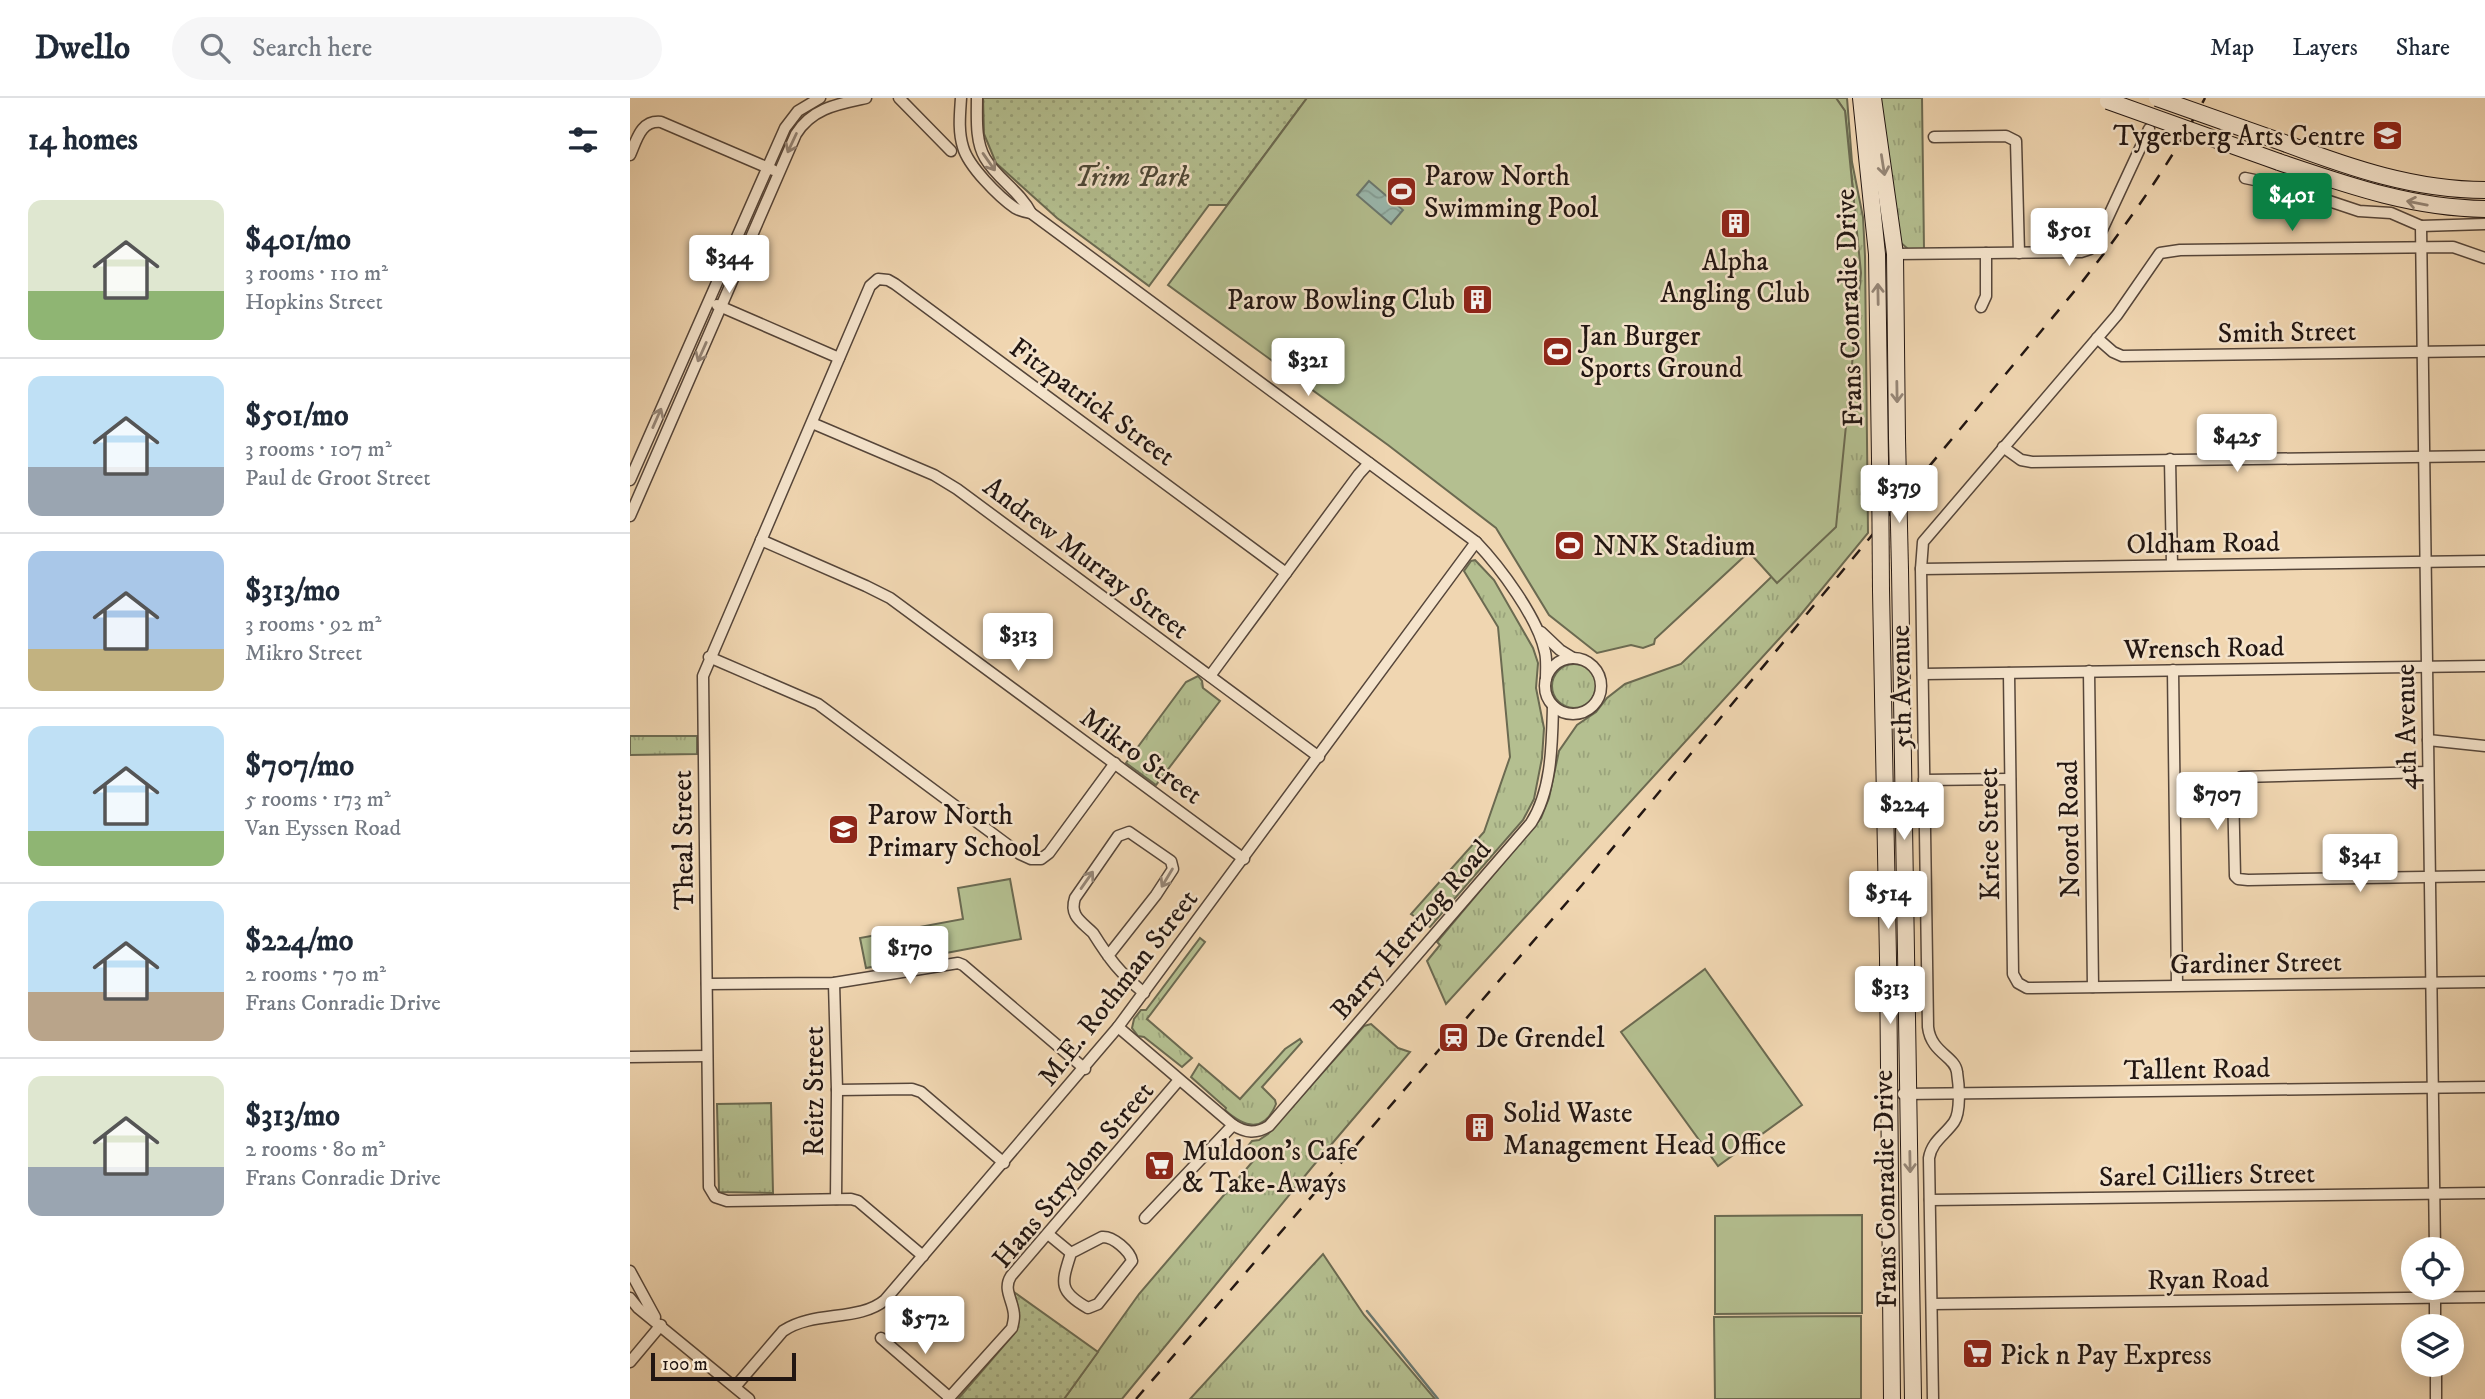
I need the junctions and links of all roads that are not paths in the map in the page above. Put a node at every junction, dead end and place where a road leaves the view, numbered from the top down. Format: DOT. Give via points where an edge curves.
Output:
graph roads {
  1 [pos="820,98"];
  2 [pos="866,98"];
  3 [pos="899,98"];
  4 [pos="961,98"];
  5 [pos="977,98"];
  6 [pos="1861,98"];
  7 [pos="1873,98"];
  8 [pos="2157,98"];
  9 [pos="2103,100"];
  10 [pos="2149,129"];
  11 [pos="1934,137"];
  12 [pos="951,151"];
  13 [pos="630,155"];
  14 [pos="773,170"];
  15 [pos="2245,178"];
  16 [pos="2485,190"];
  17 [pos="2485,209"];
  18 [pos="1031,213"];
  19 [pos="2485,224"];
  20 [pos="2421,226"];
  21 [pos="2422,247"];
  22 [pos="1986,253"];
  23 [pos="2019,253"];
  24 [pos="1895,254"];
  25 [pos="2485,258"];
  26 [pos="870,286"];
  27 [pos="708,302"];
  28 [pos="722,307"];
  29 [pos="1980,307"];
  30 [pos="2097,338"];
  31 [pos="2485,351"];
  32 [pos="2423,352"];
  33 [pos="839,358"];
  34 [pos="812,423"];
  35 [pos="2003,447"];
  36 [pos="2485,456"];
  37 [pos="2424,457"];
  38 [pos="2170,460"];
  39 [pos="1369,463"];
  40 [pos="630,480"];
  41 [pos="630,516"];
  42 [pos="761,540"];
  43 [pos="1476,542"];
  44 [pos="2485,561"];
  45 [pos="2426,562"];
  46 [pos="2172,565"];
  47 [pos="1921,569"];
  48 [pos="1286,573"];
  49 [pos="1536,628"];
  50 [pos="709,657"];
  51 [pos="1573,658"];
  52 [pos="2485,666"];
  53 [pos="2427,667"];
  54 [pos="2173,670"];
  55 [pos="2089,671"];
  56 [pos="2009,673"];
  57 [pos="1923,674"];
  58 [pos="1210,676"];
  59 [pos="1546,679"];
  60 [pos="1553,706"];
  61 [pos="2428,740"];
  62 [pos="2485,746"];
  63 [pos="1319,757"];
  64 [pos="1115,763"];
  65 [pos="2428,772"];
  66 [pos="2010,779"];
  67 [pos="1924,780"];
  68 [pos="1244,859"];
  69 [pos="2485,876"];
  70 [pos="2430,877"];
  71 [pos="1108,956"];
  72 [pos="2431,982"];
  73 [pos="2485,982"];
  74 [pos="834,983"];
  75 [pos="707,984"];
  76 [pos="2177,985"];
  77 [pos="2093,987"];
  78 [pos="2027,988"];
  79 [pos="1144,993"];
  80 [pos="1118,1027"];
  81 [pos="707,1056"];
  82 [pos="630,1057"];
  83 [pos="1085,1069"];
  84 [pos="1180,1080"];
  85 [pos="2485,1087"];
  86 [pos="2433,1088"];
  87 [pos="837,1090"];
  88 [pos="1910,1093"];
  89 [pos="1957,1093"];
  90 [pos="1889,1094"];
  91 [pos="1233,1125"];
  92 [pos="1004,1163"];
  93 [pos="2485,1192"];
  94 [pos="2435,1194"];
  95 [pos="836,1199"];
  96 [pos="1930,1200"];
  97 [pos="1145,1218"];
  98 [pos="1048,1234"];
  99 [pos="2435,1237"];
  100 [pos="1072,1253"];
  101 [pos="923,1256"];
  102 [pos="630,1271"];
  103 [pos="2401,1294"];
  104 [pos="2464,1295"];
  105 [pos="2485,1297"];
  106 [pos="630,1298"];
  107 [pos="1931,1304"];
  108 [pos="661,1325"];
  109 [pos="881,1338"];
  110 [pos="630,1362"];
  111 [pos="2436,1377"];
  112 [pos="735,1387"];
  113 [pos="948,1398"];
  114 [pos="749,1399"];
  115 [pos="1892,1399"];
  116 [pos="1913,1399"];
  117 [pos="1933,1399"];
  118 [pos="2437,1399"];
  1 -- 14 [label="street" via="791,120"];
  2 -- 14 [label="street, one-way" via="808,118"];
  3 -- 12 [label="street"];
  4 -- 18 [label="street" via="960,134 968,159 1015,208"];
  5 -- 18 [label="street, one-way" via="984,157"];
  90 -- 6 [label="main road, Frans Conradie Drive, one-way, bridge" via="1877,254"];
  7 -- 24 [label="main road, Frans Conradie Drive, one-way"];
  8 -- 16 [label="main road, bridge" via="2348,167 2447,188"];
  17 -- 9 [label="main road, one-way, bridge" via="2431,206 2378,195"];
  10 -- 23 [label="street" via="2093,246 2081,252"];
  11 -- 23 [label="street" via="2006,136 2016,141"];
  13 -- 14 [label="street" via="642,128 654,121"];
  14 -- 27 [label="street"];
  14 -- 28 [label="street"];
  15 -- 20 [label="street" via="2359,211 2391,213"];
  18 -- 39 [label="street"];
  19 -- 20 [label="street"];
  20 -- 21 [label="street, 4th Avenue"];
  21 -- 25 [label="street" via="2459,247"];
  21 -- 30 [label="street, 5th Avenue" via="2164,251"];
  21 -- 32 [label="street, 4th Avenue"];
  22 -- 23 [label="street"];
  22 -- 24 [label="street"];
  22 -- 29 [label="street" via="1986,296"];
  24 -- 88 [label="main road, Frans Conradie Drive, one-way, bridge"];
  26 -- 33 [label="street, Theal Street"];
  26 -- 48 [label="street, Fitzpatrick Street" via="878,279 895,284"];
  27 -- 28 [label="street"];
  40 -- 27 [label="street, one-way"];
  28 -- 33 [label="street"];
  28 -- 41 [label="street, one-way"];
  30 -- 32 [label="street, Smith Street" via="2122,356"];
  30 -- 35 [label="street, 5th Avenue"];
  31 -- 32 [label="street, Smith Street"];
  32 -- 37 [label="street, 4th Avenue"];
  33 -- 34 [label="street, Theal Street"];
  34 -- 42 [label="street, Theal Street"];
  34 -- 58 [label="street, Andrew Murray Street" via="947,482"];
  35 -- 38 [label="street" via="2026,462"];
  35 -- 47 [label="street, 5th Avenue" via="1927,535"];
  36 -- 37 [label="street"];
  37 -- 38 [label="street"];
  37 -- 45 [label="street, 4th Avenue"];
  38 -- 46 [label="street"];
  39 -- 43 [label="street"];
  39 -- 48 [label="street"];
  42 -- 50 [label="street, Theal Street"];
  42 -- 64 [label="street, Mikro Street" via="890,598"];
  43 -- 49 [label="street" via="1502,571"];
  43 -- 63 [label="street, M.E. Rothman Street"];
  44 -- 45 [label="street, Oldham Road"];
  45 -- 46 [label="street, Oldham Road"];
  45 -- 53 [label="street, 4th Avenue"];
  46 -- 47 [label="street, Oldham Road"];
  47 -- 57 [label="street, 5th Avenue"];
  48 -- 58 [label="street"];
  49 -- 51 [label="street"];
  49 -- 59 [label="street" via="1545,651"];
  50 -- 64 [label="street" via="818,705 1031,859 1049,853"];
  50 -- 75 [label="street, Theal Street" via="703,682"];
  51 -- 59 [label="street" via="1556,664"];
  51 -- 60 [label="street" via="1588,662 1599,674 1599,699 1594,707 1577,715"];
  52 -- 53 [label="street, Wrensch Road"];
  53 -- 54 [label="street, Wrensch Road"];
  53 -- 61 [label="street, 4th Avenue"];
  54 -- 55 [label="street, Wrensch Road"];
  54 -- 76 [label="street"];
  55 -- 56 [label="street, Wrensch Road"];
  55 -- 77 [label="street, Noord Road"];
  56 -- 57 [label="street, Wrensch Road"];
  56 -- 66 [label="street, Krice Street"];
  57 -- 67 [label="street, 5th Avenue"];
  58 -- 63 [label="street, Andrew Murray Street"];
  59 -- 60 [label="street" via="1547,698"];
  60 -- 91 [label="street, Barry Hertzog Road" via="1547,776 1539,807 1526,829 1273,1123 1252,1132"];
  61 -- 62 [label="street"];
  61 -- 65 [label="street, 4th Avenue"];
  63 -- 68 [label="street, M.E. Rothman Street"];
  64 -- 68 [label="street, Mikro Street"];
  65 -- 70 [label="street, 4th Avenue"];
  65 -- 70 [label="street" via="2255,775 2238,779 2232,795 2234,873 2238,879"];
  66 -- 67 [label="street"];
  66 -- 78 [label="street, Krice Street" via="2014,974"];
  67 -- 89 [label="street, 5th Avenue" via="1928,1027 1934,1046 1956,1067"];
  68 -- 79 [label="street, M.E. Rothman Street"];
  69 -- 70 [label="street"];
  70 -- 72 [label="street, 4th Avenue"];
  71 -- 71 [label="street, one-way" via="1077,920 1073,900 1118,836 1129,832 1171,861 1173,869"];
  71 -- 79 [label="street"];
  72 -- 73 [label="street, Gardiner Street"];
  72 -- 76 [label="street, Gardiner Street"];
  72 -- 86 [label="street, 4th Avenue"];
  74 -- 75 [label="street"];
  74 -- 83 [label="street" via="958,963"];
  74 -- 87 [label="street, Reitz Street"];
  75 -- 81 [label="street, Theal Street"];
  76 -- 77 [label="street, Gardiner Street"];
  77 -- 78 [label="street, Gardiner Street"];
  79 -- 80 [label="street, M.E. Rothman Street"];
  80 -- 83 [label="street, M.E. Rothman Street"];
  80 -- 84 [label="street"];
  81 -- 82 [label="street"];
  81 -- 95 [label="street, Theal Street" via="710,1192 727,1201"];
  83 -- 92 [label="street, M.E. Rothman Street"];
  84 -- 91 [label="street"];
  84 -- 98 [label="street, Hans Strydom Street"];
  85 -- 86 [label="street, Tallent Road"];
  86 -- 89 [label="street, Tallent Road"];
  86 -- 94 [label="street, 4th Avenue"];
  87 -- 92 [label="street" via="921,1092"];
  87 -- 95 [label="street, Reitz Street"];
  88 -- 89 [label="street, Tallent Road"];
  88 -- 90 [label="street, Tallent Road"];
  88 -- 116 [label="main road, Frans Conradie Drive, one-way"];
  89 -- 96 [label="street, 5th Avenue" via="1955,1120 1930,1150"];
  90 -- 115 [label="main road, Frans Conradie Drive"];
  91 -- 97 [label="street"];
  92 -- 101 [label="street, M.E. Rothman Street"];
  93 -- 94 [label="street, Sarel Cilliers Street"];
  94 -- 96 [label="street, Sarel Cilliers Street"];
  94 -- 99 [label="street, 4th Avenue"];
  95 -- 101 [label="street, Theal Street" via="858,1201"];
  96 -- 107 [label="street, 5th Avenue"];
  98 -- 100 [label="street"];
  98 -- 113 [label="street, Hans Strydom Street" via="1007,1282 1012,1328"];
  100 -- 100 [label="street" via="1108,1237 1132,1261 1098,1304 1088,1308 1063,1286"];
  101 -- 112 [label="street, M.E. Rothman Street" via="879,1305 809,1319 783,1331"];
  102 -- 108 [label="street"];
  103 -- 107 [label="street, Ryan Road"];
  104 -- 105 [label="street, Ryan Road"];
  106 -- 108 [label="street"];
  107 -- 117 [label="street, 5th Avenue"];
  108 -- 110 [label="street"];
  108 -- 112 [label="street"];
  109 -- 113 [label="street"];
  111 -- 118 [label="street"];
  112 -- 114 [label="street"];
}
